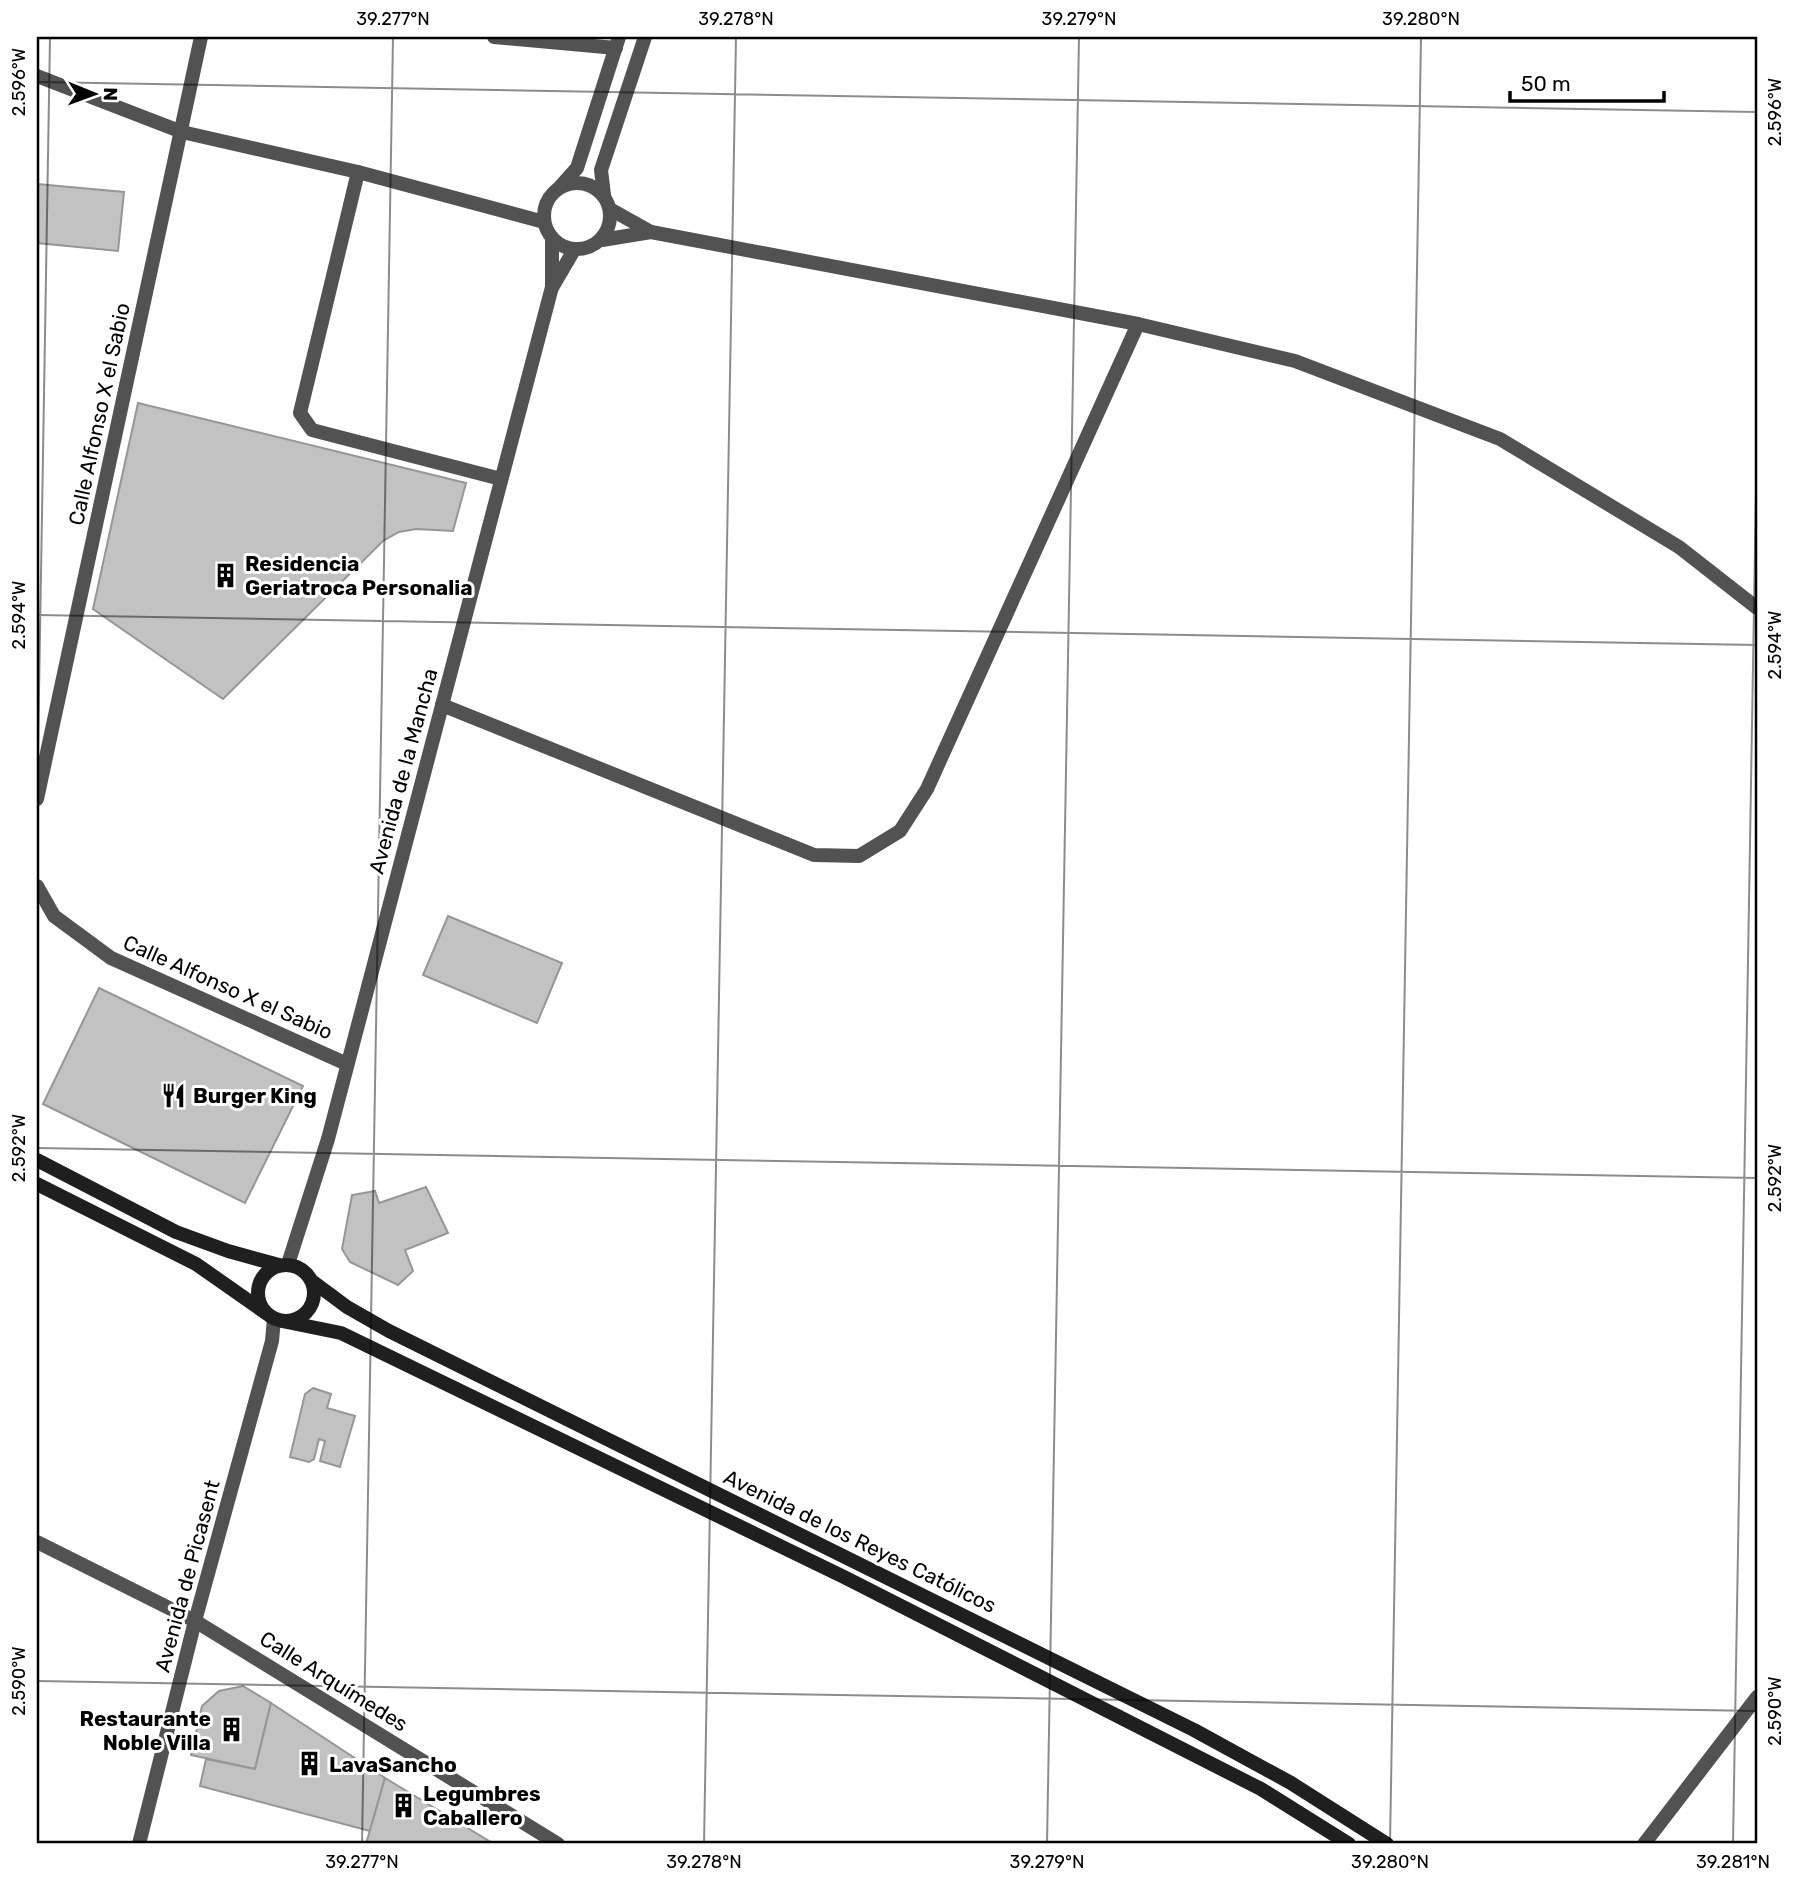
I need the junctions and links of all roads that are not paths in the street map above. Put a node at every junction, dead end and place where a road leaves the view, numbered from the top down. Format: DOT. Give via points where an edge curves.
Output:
graph roads {
  1 [pos="201,37"];
  2 [pos="494,37"];
  3 [pos="645,37"];
  4 [pos="617,42"];
  5 [pos="37,76"];
  6 [pos="182,132"];
  7 [pos="358,172"];
  8 [pos="561,187"];
  9 [pos="607,202"];
  10 [pos="547,203"];
  11 [pos="507,209"];
  12 [pos="544,222"];
  13 [pos="651,232"];
  14 [pos="552,238"];
  15 [pos="602,240"];
  16 [pos="574,250"];
  17 [pos="552,287"];
  18 [pos="1138,324"];
  19 [pos="501,479"];
  20 [pos="1757,608"];
  21 [pos="442,705"];
  22 [pos="37,799"];
  23 [pos="37,886"];
  24 [pos="347,1064"];
  25 [pos="37,1160"];
  26 [pos="37,1184"];
  27 [pos="284,1264"];
  28 [pos="312,1281"];
  29 [pos="274,1318"];
  30 [pos="37,1542"];
  31 [pos="195,1621"];
  32 [pos="1757,1697"];
  33 [pos="139,1844"];
  34 [pos="558,1844"];
  35 [pos="1349,1844"];
  36 [pos="1387,1844"];
  37 [pos="1644,1844"];
  1 -- 6 [label="street, Calle Alfonso X el Sabio"];
  2 -- 4 [label="street"];
  3 -- 9 [label="street" via="601,170"];
  4 -- 8 [label="street" via="577,168"];
  5 -- 6 [label="street"];
  6 -- 7 [label="street"];
  6 -- 22 [label="street, Calle Alfonso X el Sabio"];
  7 -- 11 [label="street"];
  7 -- 19 [label="street" via="300,413 312,430"];
  8 -- 9 [label="street" via="589,184"];
  8 -- 10 [label="street"];
  9 -- 13 [label="street"];
  9 -- 15 [label="street" via="611,220"];
  10 -- 11 [label="street"];
  10 -- 12 [label="street"];
  11 -- 12 [label="street"];
  12 -- 14 [label="street"];
  13 -- 15 [label="street"];
  13 -- 18 [label="street"];
  14 -- 16 [label="street"];
  14 -- 17 [label="street, Avenida de la Mancha"];
  15 -- 16 [label="street"];
  16 -- 17 [label="street, Avenida de la Mancha"];
  17 -- 19 [label="street, Avenida de la Mancha"];
  18 -- 20 [label="street" via="1295,361 1500,439 1679,547"];
  18 -- 21 [label="street" via="927,789 900,831 859,856 814,855"];
  19 -- 21 [label="street, Avenida de la Mancha"];
  21 -- 24 [label="street, Avenida de la Mancha"];
  23 -- 24 [label="street, Calle Alfonso X el Sabio" via="54,916 111,958"];
  24 -- 27 [label="street, Avenida de la Mancha" via="299,1236"];
  25 -- 27 [label="street" via="176,1232"];
  26 -- 29 [label="street, Avenida de los Reyes Católicos" via="197,1264"];
  27 -- 28 [label="street" via="298,1266"];
  27 -- 29 [label="street" via="270,1269 259,1283 259,1304"];
  28 -- 29 [label="street" via="314,1299 308,1311 300,1318"];
  28 -- 36 [label="street, Avenida de los Reyes Católicos" via="401,1337 1194,1730 1291,1783"];
  29 -- 31 [label="street, Avenida de Picasent" via="272,1341"];
  29 -- 35 [label="street, Avenida de los Reyes Católicos" via="341,1333 844,1577 1261,1789"];
  30 -- 31 [label="street, Calle Arquímedes"];
  31 -- 33 [label="street, Avenida de Picasent"];
  31 -- 34 [label="street, Calle Arquímedes"];
  32 -- 37 [label="street"];
}
